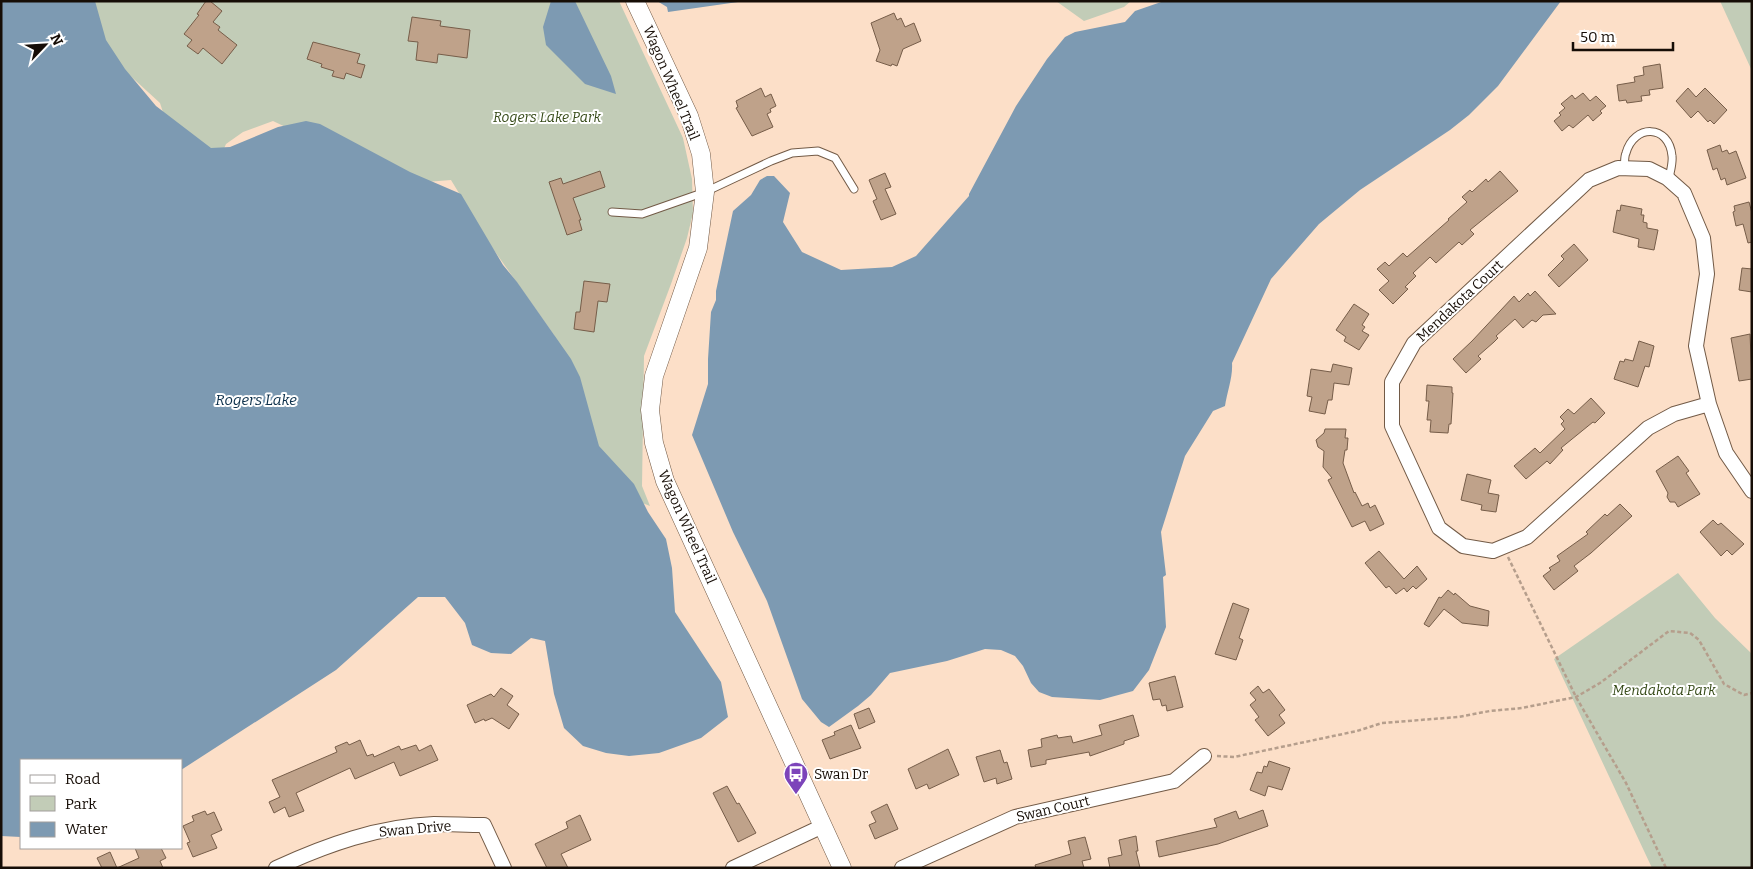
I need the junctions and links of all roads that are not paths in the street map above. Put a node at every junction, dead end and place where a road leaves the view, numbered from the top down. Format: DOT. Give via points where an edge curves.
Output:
graph roads {
  1 [pos="636,1"];
  2 [pos="1624,168"];
  3 [pos="1669,179"];
  4 [pos="854,190"];
  5 [pos="705,192"];
  6 [pos="612,212"];
  7 [pos="1710,404"];
  8 [pos="1752,491"];
  9 [pos="1204,756"];
  10 [pos="823,826"];
  11 [pos="280,867"];
  12 [pos="504,868"];
  13 [pos="733,868"];
  14 [pos="842,868"];
  15 [pos="902,868"];
  1 -- 5 [label="street, Wagon Wheel Trail" via="689,116 701,154"];
  2 -- 3 [label="street, Mendakota Court" via="1649,169"];
  2 -- 3 [label="lane" via="1632,140 1646,131 1655,131 1669,145 1672,156"];
  2 -- 7 [label="street, Mendakota Court" via="1589,180 1414,343 1392,382 1392,426 1439,528 1463,546 1492,551 1527,537 1648,428 1674,414"];
  3 -- 7 [label="street, Mendakota Court" via="1684,193 1703,238 1707,274 1696,346"];
  4 -- 5 [label="lane" via="835,158 818,151 792,153 778,158"];
  5 -- 6 [label="lane" via="642,214"];
  5 -- 10 [label="street, Wagon Wheel Trail" via="698,248 654,376 650,410 654,443 665,482"];
  7 -- 8 [label="street, Mendakota Court" via="1726,453"];
  9 -- 15 [label="street, Swan Court" via="1174,781 1015,817"];
  10 -- 13 [label="street"];
  10 -- 14 [label="street, Wagon Wheel Trail"];
  11 -- 12 [label="street, Swan Drive" via="349,839 383,830 433,824 484,825"];
}
